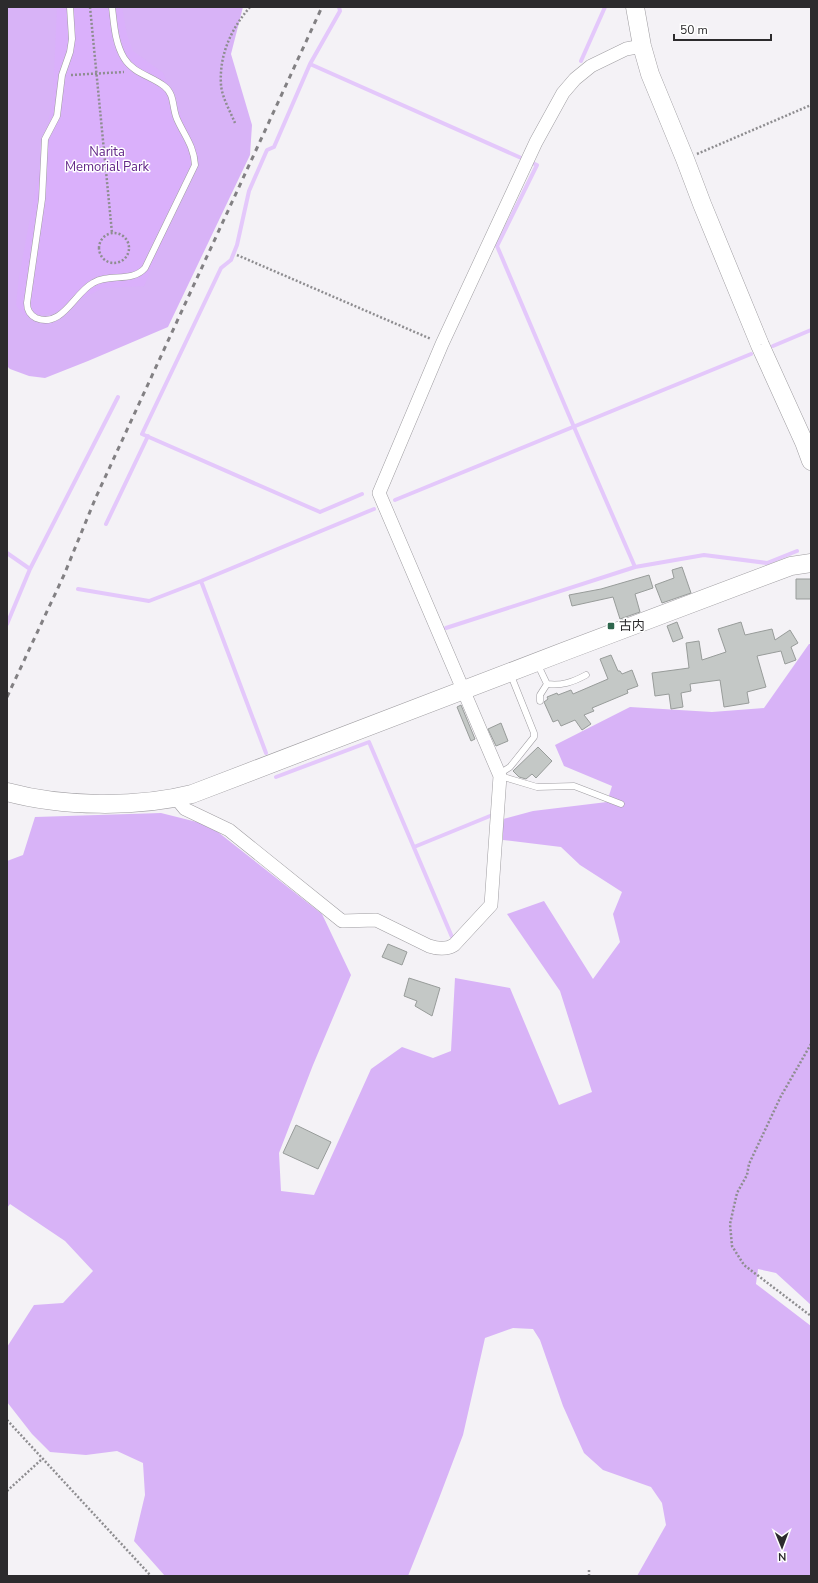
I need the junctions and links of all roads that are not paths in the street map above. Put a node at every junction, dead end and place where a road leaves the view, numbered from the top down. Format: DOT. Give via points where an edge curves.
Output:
graph roads {
  1 [pos="70,7"];
  2 [pos="112,7"];
  3 [pos="635,7"];
  4 [pos="642,46"];
  5 [pos="811,461"];
  6 [pos="811,563"];
  7 [pos="536,662"];
  8 [pos="510,672"];
  9 [pos="586,675"];
  10 [pos="547,684"];
  11 [pos="462,690"];
  12 [pos="540,701"];
  13 [pos="499,775"];
  14 [pos="7,792"];
  15 [pos="176,798"];
  16 [pos="621,804"];
  1 -- 2 [label="lane" via="72,39 62,75 57,116 45,138 42,199 27,303 30,313 41,319 54,318 62,313 92,283 140,274 195,164 192,146 177,119 169,90 137,71 124,59 117,40"];
  3 -- 4 [label="street"];
  4 -- 5 [label="street" via="650,74 686,159 710,225"];
  4 -- 11 [label="street" via="626,48 591,66 563,93 536,142 442,344 379,493"];
  6 -- 7 [label="street" via="791,566"];
  7 -- 8 [label="street"];
  7 -- 10 [label="lane"];
  8 -- 11 [label="street"];
  8 -- 13 [label="lane" via="534,737 510,767"];
  9 -- 10 [label="lane" via="569,683"];
  10 -- 12 [label="lane"];
  11 -- 13 [label="street"];
  11 -- 15 [label="street"];
  13 -- 15 [label="street" via="491,905 454,945 448,948 429,946 376,920 342,921 229,830 186,809"];
  13 -- 16 [label="lane" via="537,787 574,786"];
  14 -- 15 [label="street" via="49,800 91,803 128,803"];
}
